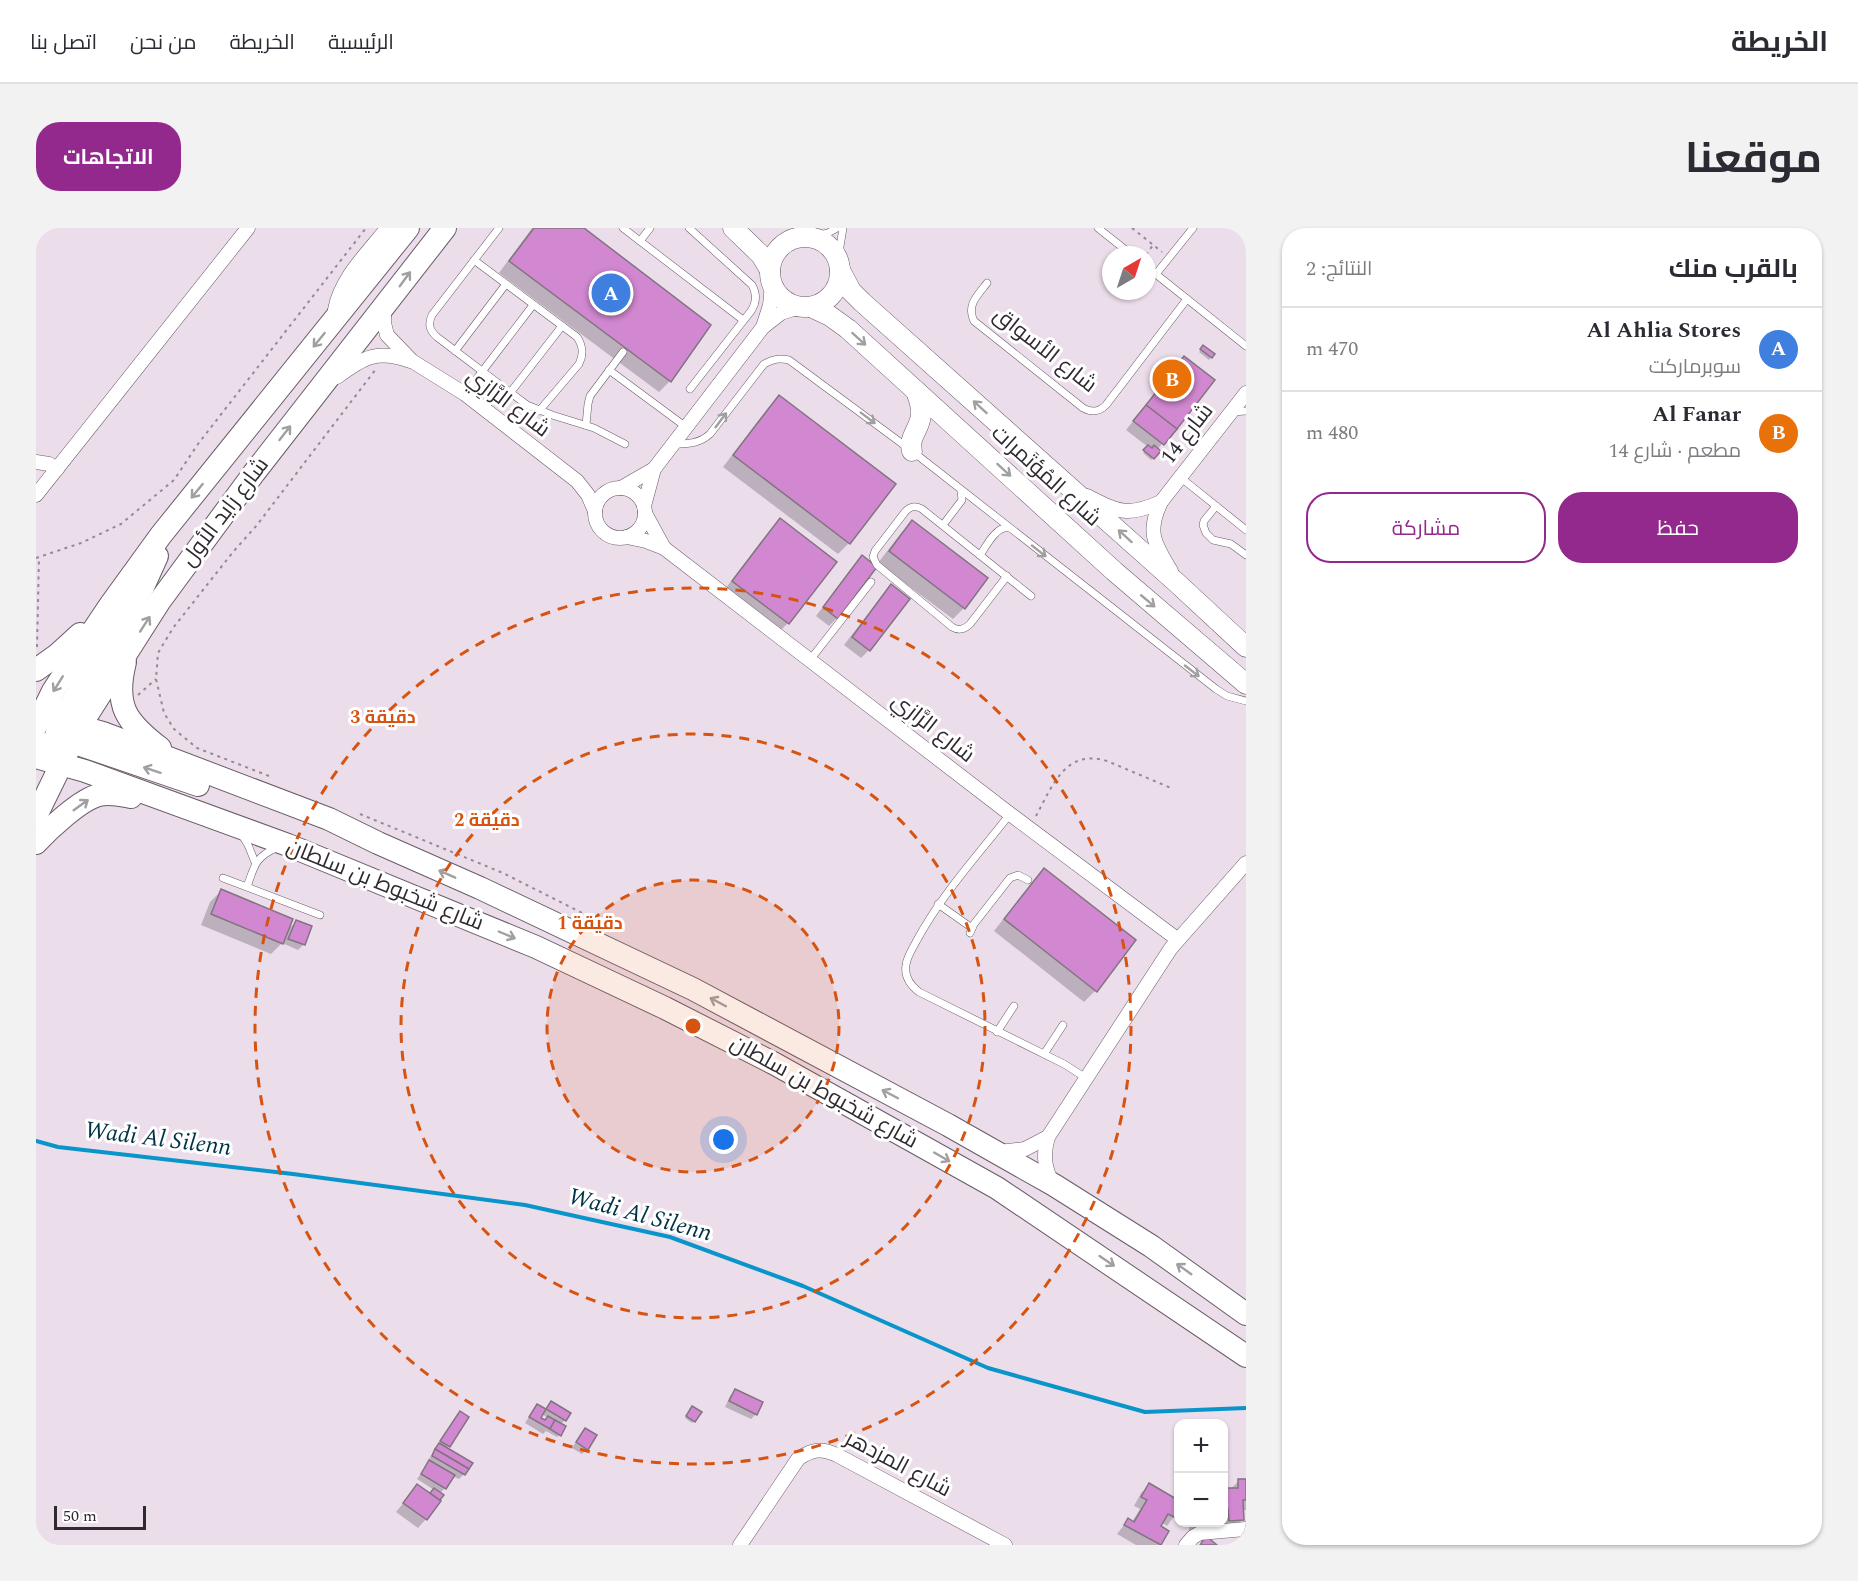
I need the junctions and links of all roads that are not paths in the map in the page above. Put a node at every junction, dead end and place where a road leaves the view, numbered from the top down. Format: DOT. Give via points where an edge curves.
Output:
graph roads {
  1 [pos="248,228"];
  2 [pos="391,228"];
  3 [pos="408,228"];
  4 [pos="445,228"];
  5 [pos="499,228"];
  6 [pos="622,228"];
  7 [pos="650,228"];
  8 [pos="689,228"];
  9 [pos="733,228"];
  10 [pos="780,228"];
  11 [pos="837,228"];
  12 [pos="843,228"];
  13 [pos="1098,228"];
  14 [pos="1193,228"];
  15 [pos="804,237"];
  16 [pos="639,241"];
  17 [pos="1121,246"];
  18 [pos="474,260"];
  19 [pos="839,265"];
  20 [pos="1156,274"];
  21 [pos="771,278"];
  22 [pos="987,283"];
  23 [pos="506,284"];
  24 [pos="1187,299"];
  25 [pos="533,305"];
  26 [pos="384,307"];
  27 [pos="805,307"];
  28 [pos="336,318"];
  29 [pos="743,320"];
  30 [pos="562,326"];
  31 [pos="763,327"];
  32 [pos="1246,346"];
  33 [pos="455,351"];
  34 [pos="623,352"];
  35 [pos="412,361"];
  36 [pos="609,370"];
  37 [pos="482,372"];
  38 [pos="690,389"];
  39 [pos="318,390"];
  40 [pos="916,391"];
  41 [pos="510,393"];
  42 [pos="1246,393"];
  43 [pos="465,394"];
  44 [pos="539,411"];
  45 [pos="1246,411"];
  46 [pos="1232,412"];
  47 [pos="586,425"];
  48 [pos="686,427"];
  49 [pos="625,444"];
  50 [pos="673,444"];
  51 [pos="912,452"];
  52 [pos="36,462"];
  53 [pos="57,469"];
  54 [pos="654,469"];
  55 [pos="1180,477"];
  56 [pos="577,481"];
  57 [pos="1071,488"];
  58 [pos="616,489"];
  59 [pos="959,489"];
  60 [pos="36,495"];
  61 [pos="1161,502"];
  62 [pos="1216,506"];
  63 [pos="644,509"];
  64 [pos="595,511"];
  65 [pos="943,525"];
  66 [pos="1010,528"];
  67 [pos="1246,530"];
  68 [pos="161,535"];
  69 [pos="627,537"];
  70 [pos="664,548"];
  71 [pos="980,555"];
  72 [pos="1246,555"];
  73 [pos="1007,576"];
  74 [pos="871,582"];
  75 [pos="1178,582"];
  76 [pos="1031,596"];
  77 [pos="111,604"];
  78 [pos="1246,647"];
  79 [pos="128,649"];
  80 [pos="810,660"];
  81 [pos="36,670"];
  82 [pos="1246,684"];
  83 [pos="1246,700"];
  84 [pos="48,739"];
  85 [pos="181,763"];
  86 [pos="173,802"];
  87 [pos="1010,814"];
  88 [pos="36,816"];
  89 [pos="330,819"];
  90 [pos="230,823"];
  91 [pos="36,843"];
  92 [pos="288,845"];
  93 [pos="255,862"];
  94 [pos="1246,863"];
  95 [pos="223,878"];
  96 [pos="1028,880"];
  97 [pos="247,887"];
  98 [pos="938,904"];
  99 [pos="320,915"];
  100 [pos="1177,939"];
  101 [pos="1014,1006"];
  102 [pos="1063,1026"];
  103 [pos="997,1032"];
  104 [pos="1044,1054"];
  105 [pos="1086,1078"];
  106 [pos="1048,1137"];
  107 [pos="997,1153"];
  108 [pos="1054,1185"];
  109 [pos="1239,1309"];
  110 [pos="1246,1356"];
  111 [pos="1246,1529"];
  112 [pos="740,1545"];
  113 [pos="1005,1545"];
  114 [pos="1186,1545"];
  1 -- 53 [label="street"];
  2 -- 28 [label="street" via="349,282"];
  3 -- 28 [label="main road, شارع زايد الأول"];
  26 -- 4 [label="main road, شارع زايد الأول, one-way"];
  5 -- 18 [label="lane"];
  6 -- 16 [label="lane"];
  7 -- 16 [label="lane"];
  8 -- 29 [label="lane" via="755,290 754,306"];
  9 -- 21 [label="street" via="761,255"];
  10 -- 15 [label="street"];
  11 -- 15 [label="lane"];
  12 -- 19 [label="lane"];
  13 -- 17 [label="lane"];
  14 -- 20 [label="lane"];
  15 -- 19 [label="street" via="827,245"];
  15 -- 21 [label="street" via="789,240 775,253"];
  16 -- 29 [label="lane"];
  18 -- 23 [label="lane"];
  18 -- 33 [label="lane" via="430,319 433,333"];
  19 -- 27 [label="street" via="837,287 832,294"];
  57 -- 19 [label="street, شارع المُؤتَمرات, one-way" via="862,303 846,284"];
  20 -- 24 [label="lane"];
  21 -- 27 [label="street" via="782,300"];
  21 -- 31 [label="street" via="770,305"];
  22 -- 24 [label="lane, شارع الأسواق" via="972,303 974,321 1093,412 1106,405"];
  23 -- 25 [label="lane"];
  23 -- 33 [label="lane"];
  24 -- 32 [label="lane"];
  25 -- 30 [label="lane"];
  25 -- 37 [label="lane"];
  26 -- 35 [label="street, شارع الرَّازِي" via="387,335"];
  26 -- 39 [label="main road, شارع زايد الأول"];
  27 -- 31 [label="street" via="781,313"];
  27 -- 40 [label="street, شارع المُؤتَمرات, one-way" via="838,322"];
  28 -- 68 [label="main road, شارع زايد الأول, one-way"];
  29 -- 38 [label="lane"];
  30 -- 41 [label="lane"];
  30 -- 44 [label="lane" via="580,341 581,360"];
  31 -- 48 [label="street"];
  33 -- 37 [label="lane"];
  34 -- 36 [label="lane"];
  35 -- 39 [label="street, شارع الرَّازِي" via="388,354 368,358"];
  35 -- 43 [label="street, شارع الرَّازِي"];
  36 -- 47 [label="lane" via="590,396"];
  36 -- 48 [label="lane"];
  37 -- 41 [label="lane"];
  37 -- 43 [label="lane"];
  79 -- 39 [label="main road, شارع زايد الأول, one-way" via="166,592"];
  40 -- 51 [label="street" via="921,413 911,438"];
  40 -- 82 [label="street, شارع المُؤتَمرات, one-way" via="1114,571"];
  41 -- 44 [label="lane"];
  42 -- 46 [label="street, شارع 14"];
  43 -- 56 [label="street, شارع الرَّازِي"];
  44 -- 47 [label="lane"];
  45 -- 46 [label="lane"];
  46 -- 55 [label="street, شارع 14"];
  47 -- 49 [label="lane"];
  48 -- 50 [label="street"];
  50 -- 51 [label="lane, one-way" via="705,439 764,364 780,358 797,364"];
  50 -- 54 [label="street"];
  51 -- 59 [label="lane"];
  52 -- 53 [label="street"];
  53 -- 60 [label="street"];
  54 -- 58 [label="street"];
  54 -- 63 [label="street"];
  55 -- 61 [label="street, شارع 14"];
  55 -- 62 [label="lane"];
  56 -- 58 [label="street, شارع الرَّازِي"];
  56 -- 64 [label="street, شارع الرَّازِي"];
  57 -- 61 [label="street" via="1124,512"];
  75 -- 57 [label="street, شارع المُؤتَمرات, one-way"];
  58 -- 63 [label="street" via="635,493"];
  58 -- 64 [label="street" via="600,498"];
  59 -- 65 [label="lane" via="962,500"];
  59 -- 66 [label="lane"];
  61 -- 75 [label="street, شارع 14" via="1152,535"];
  62 -- 67 [label="lane"];
  62 -- 72 [label="lane" via="1204,521 1206,533"];
  63 -- 69 [label="street" via="642,525"];
  63 -- 70 [label="street, شارع الرَّازِي"];
  64 -- 69 [label="street" via="604,532"];
  65 -- 71 [label="lane"];
  65 -- 73 [label="lane" via="922,508 910,507 875,551 874,561 960,630 970,624"];
  66 -- 71 [label="lane" via="999,530"];
  66 -- 83 [label="lane, one-way" via="1216,689"];
  68 -- 77 [label="main road, شارع زايد الأول"];
  68 -- 84 [label="main road" via="147,580"];
  69 -- 70 [label="street, شارع الرَّازِي"];
  70 -- 80 [label="street, شارع الرَّازِي"];
  71 -- 73 [label="lane"];
  73 -- 76 [label="lane"];
  74 -- 80 [label="lane"];
  75 -- 78 [label="street, شارع المُؤتَمرات"];
  77 -- 81 [label="main road"];
  77 -- 84 [label="main road, شارع زايد الأول, one-way" via="53,691"];
  79 -- 84 [label="main road, شارع زايد الأول"];
  79 -- 85 [label="main road" via="120,683 125,711 135,727"];
  80 -- 87 [label="street, شارع الرَّازِي"];
  84 -- 85 [label="main road, شارع شخبوط بن سلطان" via="103,733"];
  84 -- 86 [label="main road, شارع شخبوط بن سلطان"];
  84 -- 88 [label="main road, شارع زايد الأول"];
  89 -- 84 [label="main road, one-way" via="283,811"];
  85 -- 89 [label="main road, شارع شخبوط بن سلطان"];
  86 -- 90 [label="main road, شارع شخبوط بن سلطان"];
  91 -- 86 [label="main road, one-way" via="93,796 108,794"];
  87 -- 98 [label="lane"];
  87 -- 100 [label="street, شارع الرَّازِي"];
  107 -- 89 [label="main road, شارع شخبوط بن سلطان, one-way" via="693,989"];
  90 -- 92 [label="main road, شارع شخبوط بن سلطان"];
  90 -- 93 [label="lane" via="248,844"];
  92 -- 93 [label="lane" via="273,849"];
  92 -- 110 [label="main road, شارع شخبوط بن سلطان, one-way" via="547,952 775,1064 997,1188"];
  93 -- 97 [label="lane"];
  94 -- 100 [label="street"];
  95 -- 97 [label="lane"];
  96 -- 98 [label="lane" via="1018,875 1010,878 971,930"];
  97 -- 99 [label="lane"];
  98 -- 103 [label="lane" via="908,957 908,981 919,992"];
  100 -- 105 [label="street"];
  101 -- 103 [label="lane"];
  102 -- 104 [label="lane"];
  103 -- 104 [label="lane"];
  104 -- 105 [label="lane"];
  105 -- 106 [label="street"];
  106 -- 107 [label="street" via="1025,1149"];
  106 -- 108 [label="street" via="1046,1167"];
  107 -- 108 [label="main road, شارع شخبوط بن سلطان"];
  109 -- 108 [label="main road, شارع شخبوط بن سلطان, one-way" via="1151,1246"];
  111 -- 114 [label="street" via="1200,1533"];
  112 -- 113 [label="street, شارع المزدهر" via="798,1459 817,1450 828,1450"];
}
